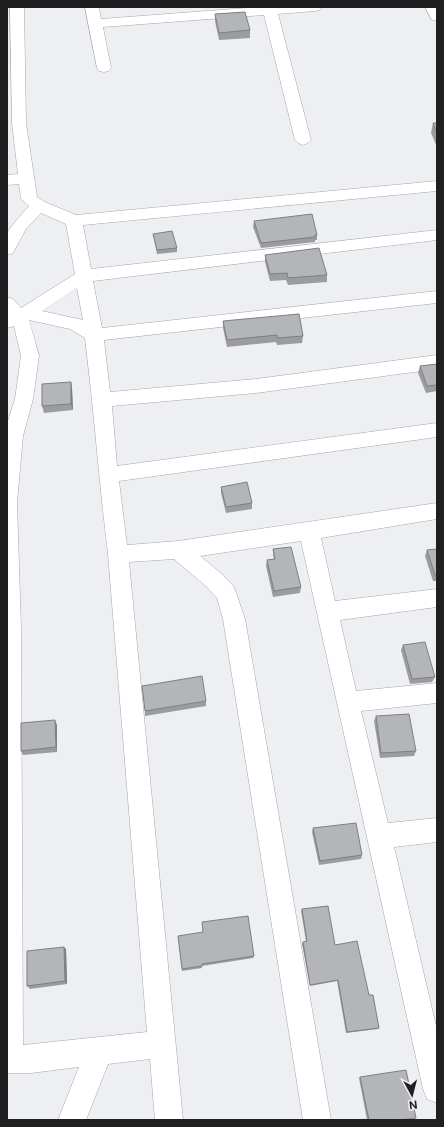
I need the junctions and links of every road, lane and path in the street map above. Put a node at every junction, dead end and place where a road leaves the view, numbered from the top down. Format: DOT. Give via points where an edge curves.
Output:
graph roads {
  1 [pos="17,7"];
  2 [pos="92,7"];
  3 [pos="315,7"];
  4 [pos="432,7"];
  5 [pos="263,9"];
  6 [pos="437,17"];
  7 [pos="96,23"];
  8 [pos="12,50"];
  9 [pos="104,68"];
  10 [pos="13,123"];
  11 [pos="303,140"];
  12 [pos="17,179"];
  13 [pos="437,186"];
  14 [pos="39,206"];
  15 [pos="74,221"];
  16 [pos="437,235"];
  17 [pos="7,249"];
  18 [pos="84,276"];
  19 [pos="437,297"];
  20 [pos="15,314"];
  21 [pos="94,335"];
  22 [pos="437,362"];
  23 [pos="102,400"];
  24 [pos="437,430"];
  25 [pos="108,475"];
  26 [pos="437,511"];
  27 [pos="309,530"];
  28 [pos="178,550"];
  29 [pos="118,554"];
  30 [pos="437,598"];
  31 [pos="328,612"];
  32 [pos="437,693"];
  33 [pos="348,702"];
  34 [pos="8,743"];
  35 [pos="437,830"];
  36 [pos="378,836"];
  37 [pos="163,1044"];
  38 [pos="99,1052"];
  39 [pos="8,1059"];
  40 [pos="437,1089"];
  41 [pos="72,1120"];
  42 [pos="169,1120"];
  43 [pos="317,1120"];
  1 -- 8 [label="street"];
  2 -- 7 [label="street"];
  3 -- 5 [label="street"];
  4 -- 6 [label="street"];
  5 -- 7 [label="street"];
  5 -- 11 [label="street"];
  7 -- 9 [label="street"];
  8 -- 10 [label="street"];
  10 -- 12 [label="street"];
  12 -- 14 [label="street" via="29,199"];
  13 -- 15 [label="street"];
  14 -- 15 [label="street"];
  14 -- 17 [label="street" via="19,226"];
  15 -- 18 [label="street"];
  16 -- 18 [label="street"];
  18 -- 20 [label="street"];
  18 -- 21 [label="street"];
  19 -- 21 [label="street"];
  20 -- 21 [label="street" via="75,324"];
  20 -- 34 [label="street" via="22,324 30,356 24,399 13,436 7,502 10,628"];
  21 -- 23 [label="street"];
  22 -- 23 [label="street" via="256,386"];
  23 -- 25 [label="street"];
  24 -- 25 [label="street"];
  25 -- 29 [label="street"];
  26 -- 27 [label="street"];
  27 -- 28 [label="street"];
  27 -- 31 [label="street"];
  28 -- 29 [label="street"];
  28 -- 43 [label="street" via="226,594 234,619"];
  29 -- 37 [label="street"];
  30 -- 31 [label="street"];
  31 -- 33 [label="street"];
  32 -- 33 [label="street"];
  33 -- 36 [label="street"];
  34 -- 39 [label="street"];
  35 -- 36 [label="street"];
  36 -- 40 [label="street"];
  37 -- 38 [label="street"];
  37 -- 42 [label="street"];
  38 -- 39 [label="street"];
  38 -- 41 [label="street"];
}
